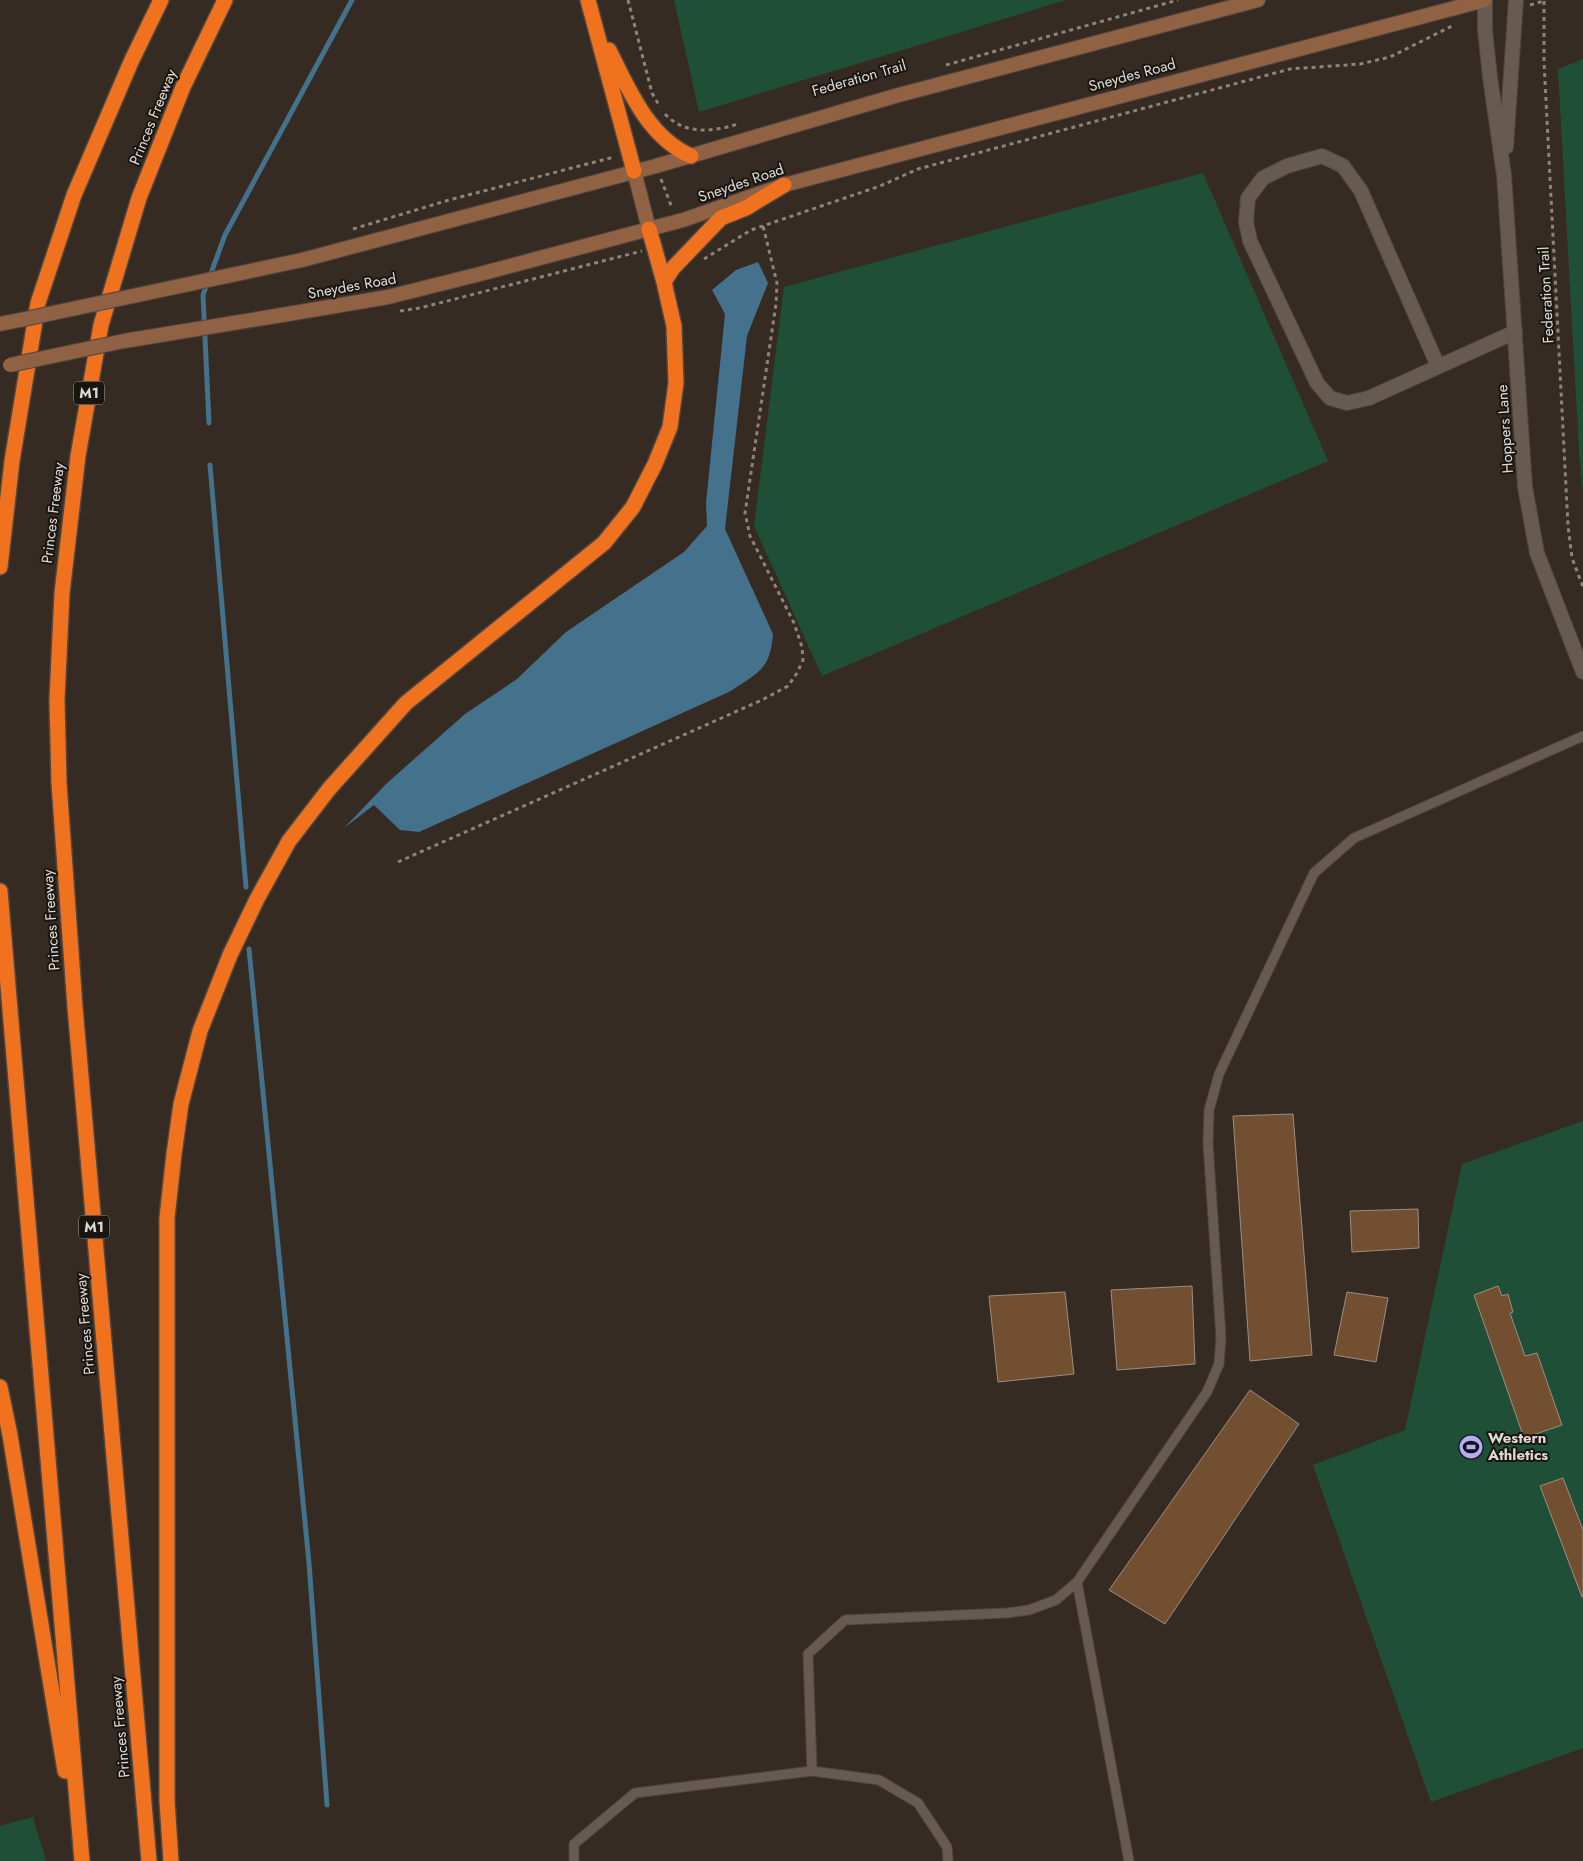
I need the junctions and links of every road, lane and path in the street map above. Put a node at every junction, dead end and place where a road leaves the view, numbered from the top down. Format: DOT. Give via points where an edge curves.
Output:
graph roads {
  1 [pos="162,0"];
  2 [pos="225,0"];
  3 [pos="588,0"];
  4 [pos="628,0"];
  5 [pos="1178,0"];
  6 [pos="1258,0"];
  7 [pos="1485,0"];
  8 [pos="1544,0"];
  9 [pos="1516,4"];
  10 [pos="593,18"];
  11 [pos="1459,24"];
  12 [pos="940,67"];
  13 [pos="741,124"];
  14 [pos="630,153"];
  15 [pos="691,156"];
  16 [pos="656,166"];
  17 [pos="634,171"];
  18 [pos="1504,175"];
  19 [pos="784,185"];
  20 [pos="676,221"];
  21 [pos="763,226"];
  22 [pos="649,229"];
  23 [pos="349,230"];
  24 [pos="655,248"];
  25 [pos="689,251"];
  26 [pos="664,282"];
  27 [pos="392,312"];
  28 [pos="0,324"];
  29 [pos="1515,332"];
  30 [pos="5,366"];
  31 [pos="1438,366"];
  32 [pos="0,567"];
  33 [pos="1583,587"];
  34 [pos="1583,672"];
  35 [pos="1583,736"];
  36 [pos="398,862"];
  37 [pos="0,891"];
  38 [pos="0,1386"];
  39 [pos="1077,1582"];
  40 [pos="812,1770"];
  41 [pos="81,1861"];
  42 [pos="150,1861"];
  43 [pos="171,1861"];
  44 [pos="574,1861"];
  45 [pos="948,1861"];
  46 [pos="1130,1861"];
  1 -- 32 [label="highway" via="131,62 74,195 38,303 12,461"];
  2 -- 42 [label="highway, Princes Freeway / M1" via="183,87 139,198 101,325 78,456 62,593 59,783 68,920"];
  3 -- 10 [label="highway"];
  4 -- 13 [label="path" via="652,93 672,122 690,129 709,131"];
  5 -- 12 [label="path"];
  6 -- 15 [label="main road" via="895,96"];
  7 -- 18 [label="street, Hoppers Lane" via="1489,68"];
  7 -- 19 [label="main road, Sneydes Road"];
  8 -- 9 [label="path"];
  8 -- 33 [label="path, Federation Trail" via="1544,62 1568,526 1572,558"];
  9 -- 18 [label="street, Hoppers Lane"];
  10 -- 14 [label="highway"];
  10 -- 15 [label="highway" via="638,106 659,136"];
  11 -- 21 [label="path" via="1390,57 1360,64 1290,69 918,169 880,186"];
  14 -- 17 [label="highway"];
  14 -- 23 [label="path" via="449,200"];
  15 -- 16 [label="main road"];
  16 -- 17 [label="main road"];
  16 -- 20 [label="path"];
  17 -- 22 [label="main road"];
  17 -- 28 [label="main road, bridge" via="302,260"];
  18 -- 29 [label="street, Hoppers Lane"];
  19 -- 20 [label="main road, Sneydes Road"];
  19 -- 25 [label="highway" via="746,208 721,218"];
  20 -- 22 [label="main road, Sneydes Road"];
  21 -- 25 [label="path" via="705,259 696,260"];
  21 -- 36 [label="path" via="777,283 776,304 745,513 750,536 790,615 802,647 797,673 788,686 762,700"];
  22 -- 24 [label="highway"];
  22 -- 30 [label="main road, Sneydes Road, bridge" via="388,297 134,339"];
  24 -- 26 [label="highway"];
  24 -- 27 [label="path" via="420,308"];
  25 -- 26 [label="highway"];
  26 -- 43 [label="highway" via="674,326 676,383 672,418 655,464 633,507 604,543 406,702 329,789 288,841 257,899 230,955 200,1031 181,1104 168,1218 167,1801"];
  29 -- 31 [label="street"];
  29 -- 34 [label="street, Hoppers Lane" via="1525,487 1537,553"];
  31 -- 31 [label="street" via="1370,398 1347,403 1330,398 1317,383 1250,242 1246,222 1248,198 1263,178 1288,166 1322,156 1343,166 1361,191"];
  35 -- 39 [label="lane" via="1354,838 1314,873 1219,1074 1209,1110 1208,1144 1221,1337 1219,1364 1207,1392"];
  37 -- 41 [label="highway"];
  38 -- 41 [label="highway"];
  39 -- 40 [label="lane" via="1056,1600 1022,1611 845,1620 808,1654"];
  39 -- 46 [label="lane"];
  40 -- 44 [label="lane" via="634,1793 574,1844"];
  40 -- 45 [label="lane" via="879,1780 918,1803 947,1847"];
}
